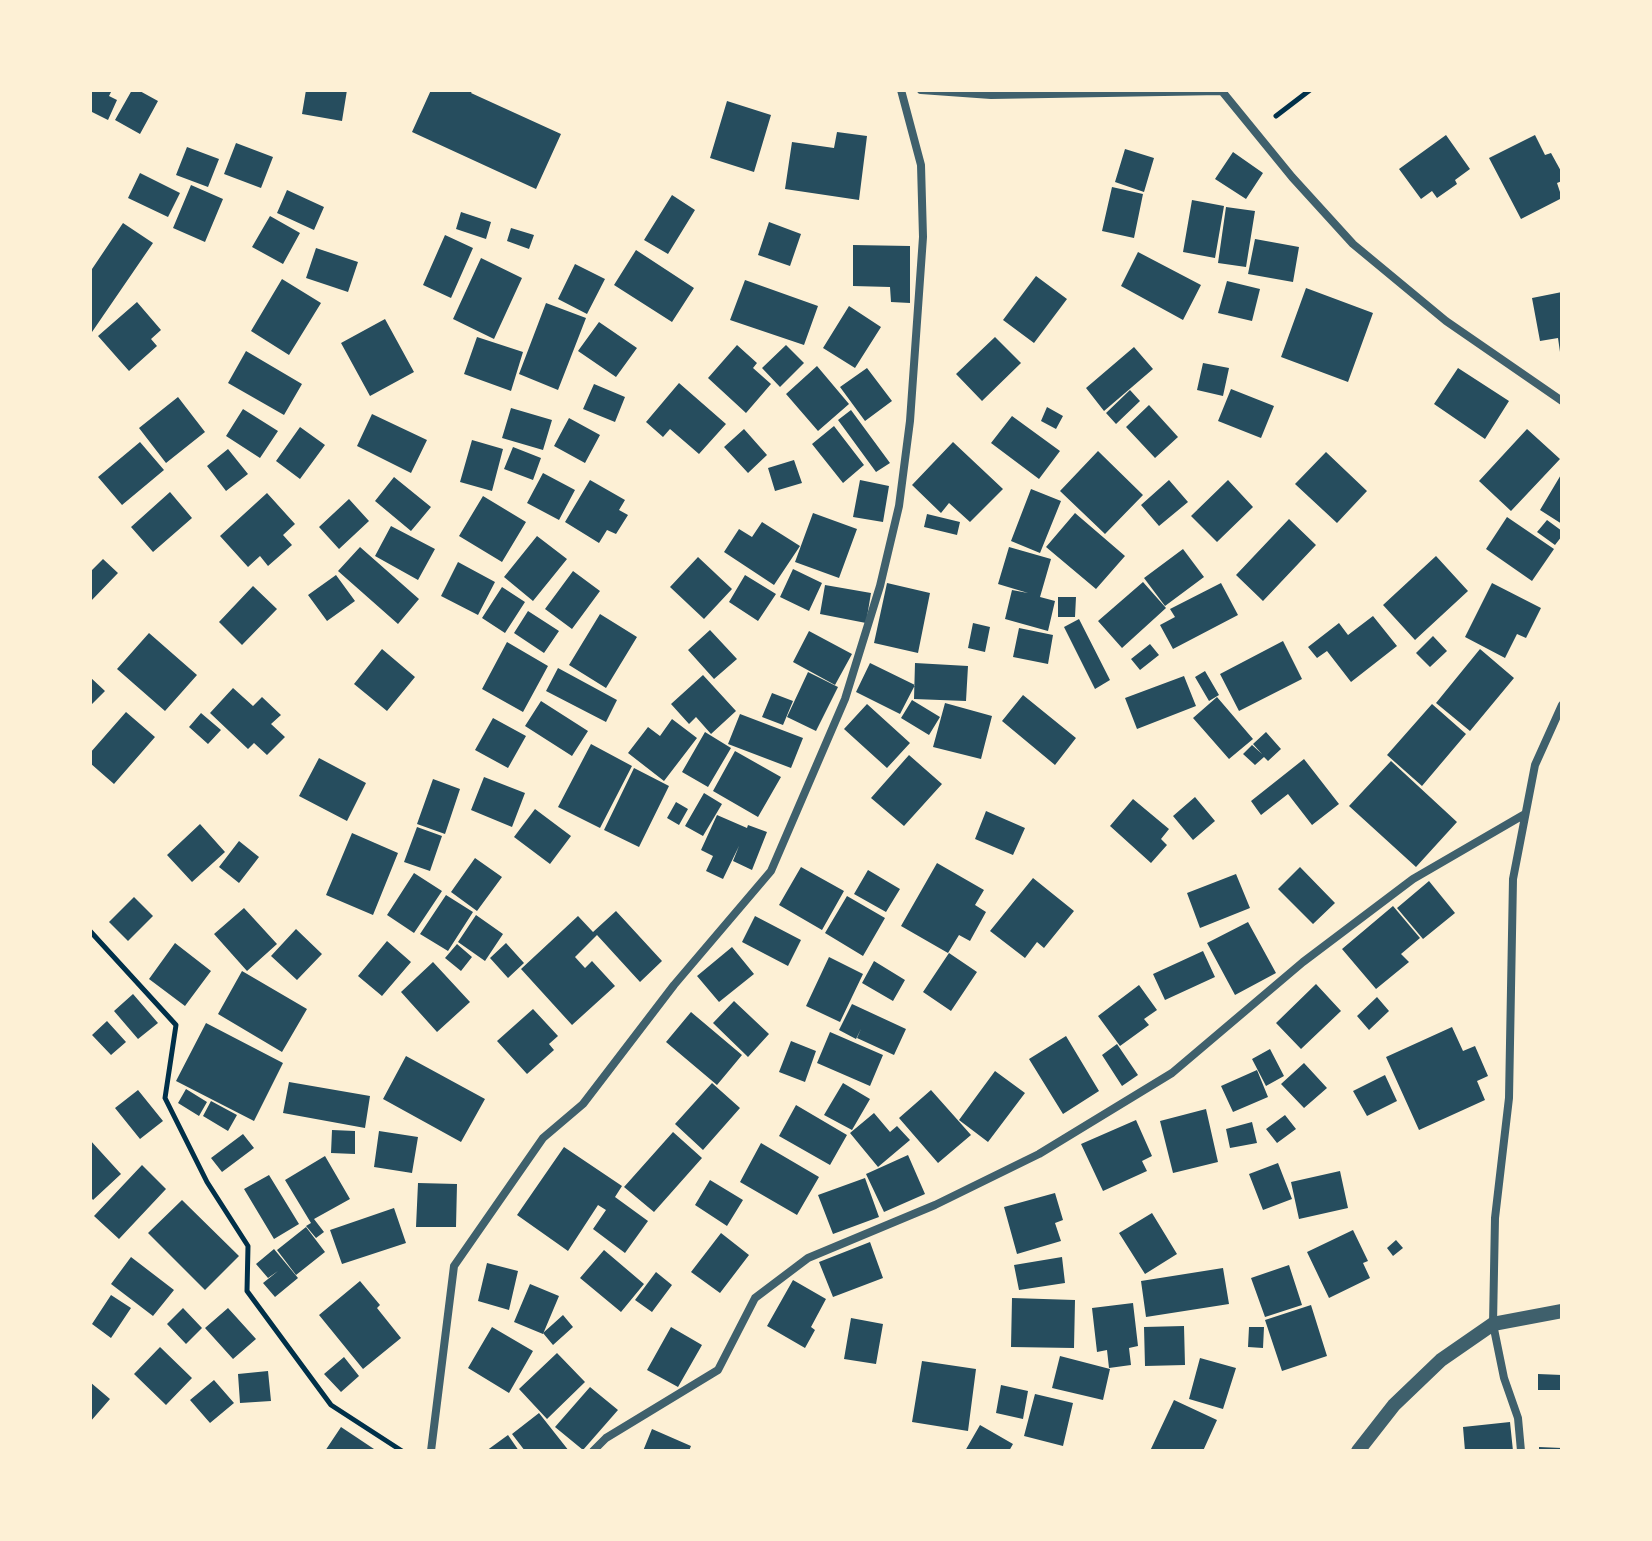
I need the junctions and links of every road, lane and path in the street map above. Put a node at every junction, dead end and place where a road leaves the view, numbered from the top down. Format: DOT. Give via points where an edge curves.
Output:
graph roads {
  1 [pos="901,90"];
  2 [pos="921,90"];
  3 [pos="1310,90"];
  4 [pos="1221,91"];
  5 [pos="1254,134"];
  6 [pos="1562,401"];
  7 [pos="1562,705"];
  8 [pos="1525,814"];
  9 [pos="90,931"];
  10 [pos="1562,1311"];
  11 [pos="1493,1324"];
  12 [pos="402,1451"];
  13 [pos="431,1451"];
  14 [pos="593,1451"];
  15 [pos="1358,1451"];
  16 [pos="1521,1451"];
  1 -- 13 [label="street" via="921,165 923,237 910,421 899,506 845,699 771,871 583,1104 543,1138 454,1266"];
  2 -- 4 [label="street" via="991,95"];
  3 -- 5 [label="path"];
  4 -- 5 [label="street"];
  5 -- 6 [label="street" via="1353,244 1446,321"];
  7 -- 8 [label="street" via="1535,765"];
  8 -- 11 [label="street" via="1513,879 1509,1098 1495,1218"];
  8 -- 14 [label="street" via="1413,879 1159,1082 1039,1154 808,1258 755,1298 718,1370"];
  9 -- 12 [label="path" via="176,1025 165,1098 207,1182 248,1246 247,1291 331,1405"];
  10 -- 11 [label="street"];
  11 -- 15 [label="street" via="1441,1360 1394,1405"];
  11 -- 16 [label="street" via="1518,1418"];
}
